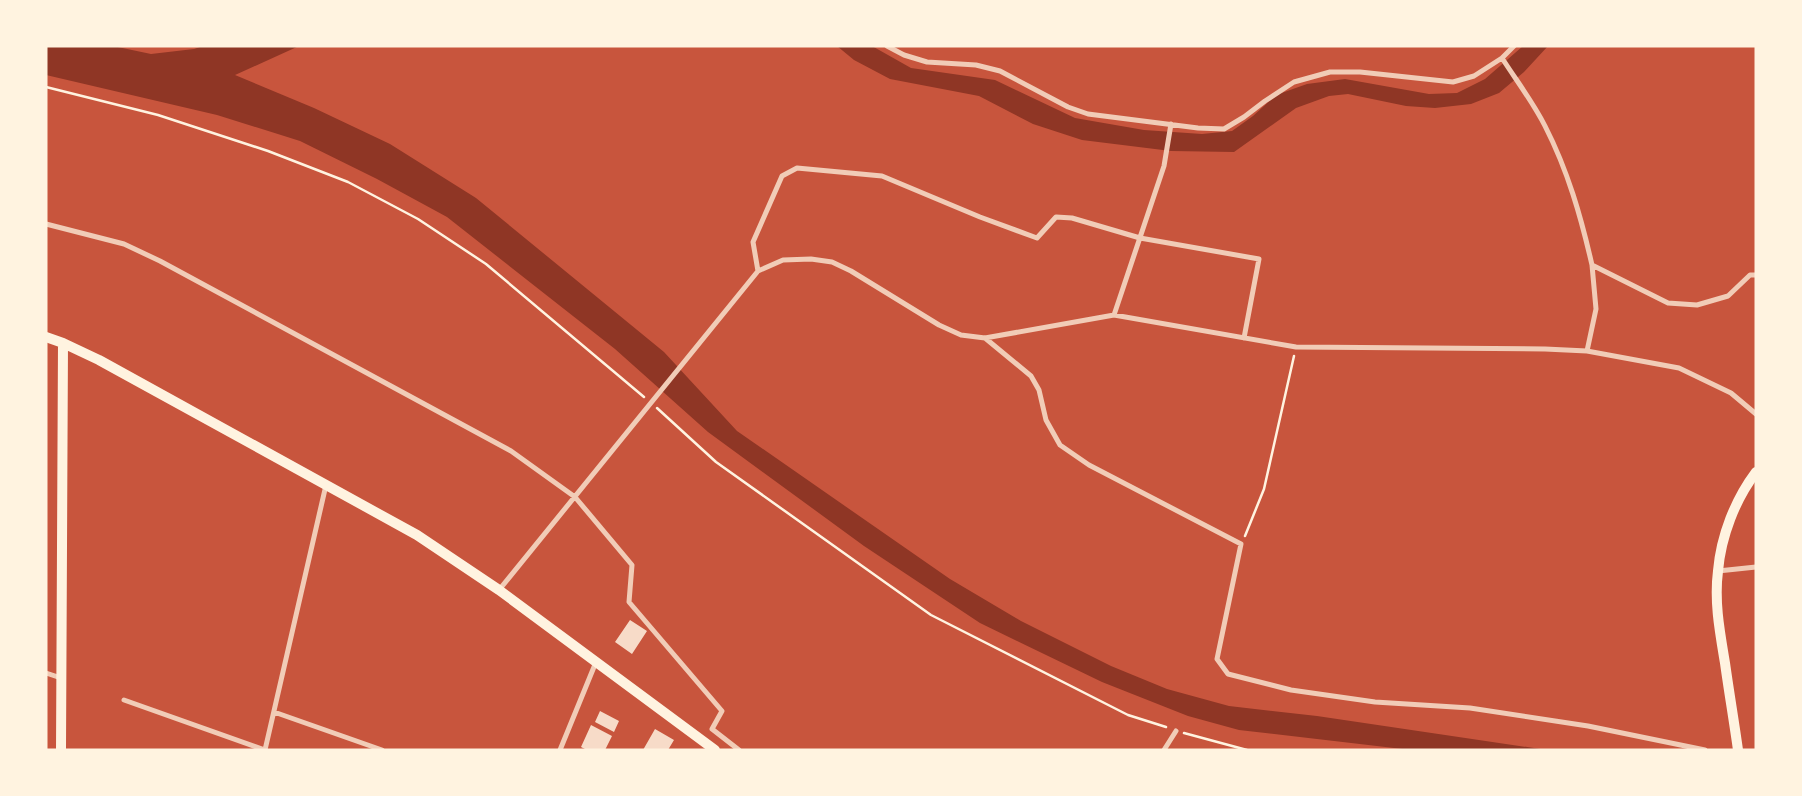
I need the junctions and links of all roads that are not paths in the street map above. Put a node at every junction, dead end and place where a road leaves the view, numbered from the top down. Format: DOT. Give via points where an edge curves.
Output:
graph roads {
  1 [pos="887,46"];
  2 [pos="1514,46"];
  3 [pos="1502,58"];
  4 [pos="1170,124"];
  5 [pos="46,224"];
  6 [pos="1140,238"];
  7 [pos="1592,265"];
  8 [pos="758,271"];
  9 [pos="1756,275"];
  10 [pos="1114,315"];
  11 [pos="46,337"];
  12 [pos="986,338"];
  13 [pos="1244,338"];
  14 [pos="63,343"];
  15 [pos="1586,351"];
  16 [pos="1756,414"];
  17 [pos="1756,472"];
  18 [pos="326,485"];
  19 [pos="575,497"];
  20 [pos="1756,566"];
  21 [pos="1718,571"];
  22 [pos="499,590"];
  23 [pos="596,662"];
  24 [pos="46,673"];
  25 [pos="61,678"];
  26 [pos="124,700"];
  27 [pos="274,712"];
  28 [pos="1176,730"];
  29 [pos="61,750"];
  30 [pos="382,750"];
  31 [pos="560,750"];
  32 [pos="715,750"];
  33 [pos="739,750"];
  34 [pos="1164,750"];
  35 [pos="1705,750"];
  36 [pos="1738,750"];
  1 -- 4 [label="street" via="927,62 976,65 1000,71 1088,114"];
  2 -- 3 [label="street"];
  3 -- 4 [label="street" via="1474,76 1453,82 1330,72 1294,82 1224,129"];
  3 -- 7 [label="street" via="1544,124 1564,166 1580,213"];
  4 -- 6 [label="street" via="1164,166"];
  5 -- 19 [label="street" via="124,244 160,261 511,451"];
  6 -- 8 [label="street" via="1064,217 1056,217 1037,238 882,176 797,168 782,176 753,242"];
  6 -- 10 [label="street"];
  6 -- 13 [label="street" via="1259,259"];
  7 -- 9 [label="street" via="1668,303 1697,305 1728,296 1750,275"];
  7 -- 15 [label="street" via="1596,309"];
  8 -- 12 [label="street" via="783,260 832,262 938,325 961,335"];
  8 -- 19 [label="street"];
  10 -- 12 [label="street"];
  10 -- 13 [label="street"];
  11 -- 14 [label="main road"];
  12 -- 35 [label="street" via="1031,376 1046,420 1060,445 1089,465 1241,544 1218,659 1228,674 1291,690 1375,702 1470,708 1588,726"];
  13 -- 15 [label="street" via="1296,347"];
  14 -- 18 [label="main road"];
  14 -- 25 [label="main road"];
  15 -- 16 [label="street" via="1679,368 1731,393"];
  17 -- 21 [label="main road" via="1740,496 1731,518"];
  18 -- 22 [label="main road" via="417,535"];
  18 -- 27 [label="street"];
  19 -- 22 [label="street"];
  19 -- 33 [label="street" via="632,565 629,602 722,711 712,729"];
  20 -- 21 [label="street"];
  21 -- 36 [label="main road" via="1720,632"];
  22 -- 23 [label="main road"];
  23 -- 31 [label="street"];
  23 -- 32 [label="main road"];
  24 -- 25 [label="street"];
  25 -- 29 [label="main road"];
  26 -- 27 [label="street" via="265,750"];
  27 -- 30 [label="street"];
  28 -- 34 [label="street"];
}
